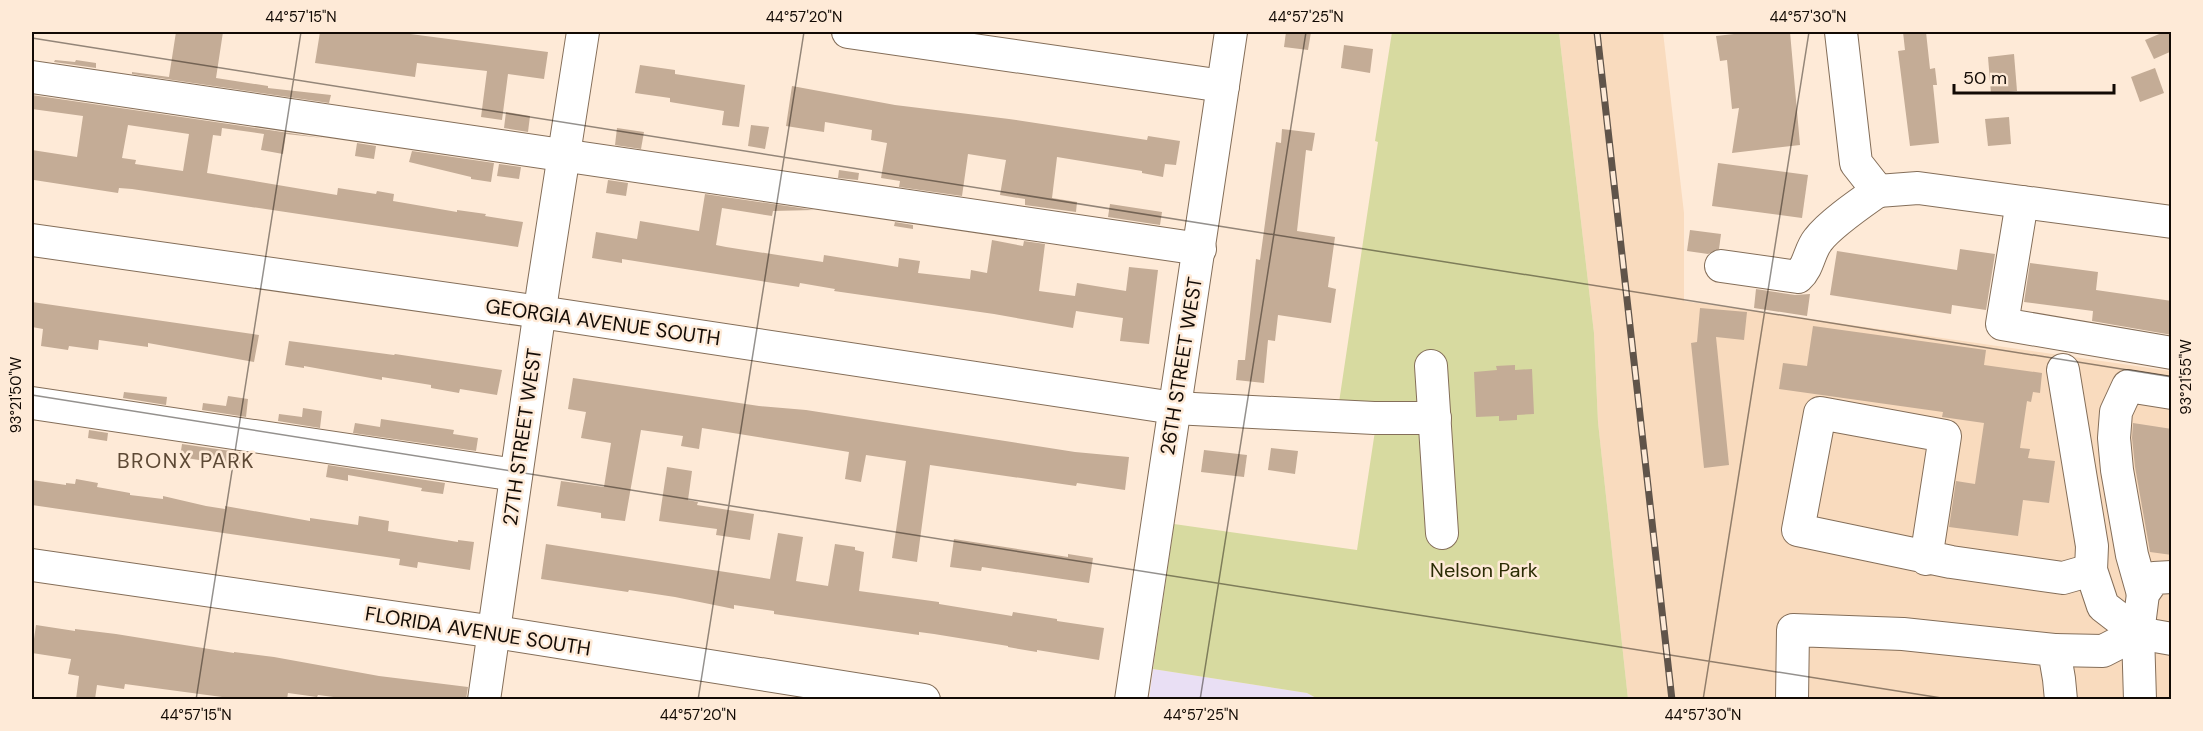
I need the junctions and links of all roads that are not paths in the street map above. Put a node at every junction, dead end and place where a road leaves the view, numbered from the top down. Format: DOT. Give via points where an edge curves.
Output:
graph roads {
  1 [pos="583,32"];
  2 [pos="848,32"];
  3 [pos="1231,32"];
  4 [pos="1841,32"];
  5 [pos="32,77"];
  6 [pos="1223,86"];
  7 [pos="564,155"];
  8 [pos="1878,191"];
  9 [pos="2022,202"];
  10 [pos="2172,222"];
  11 [pos="32,240"];
  12 [pos="1200,249"];
  13 [pos="1721,267"];
  14 [pos="540,312"];
  15 [pos="2172,354"];
  16 [pos="1431,366"];
  17 [pos="2063,370"];
  18 [pos="2172,393"];
  19 [pos="32,402"];
  20 [pos="1174,408"];
  21 [pos="1435,418"];
  22 [pos="516,474"];
  23 [pos="1442,533"];
  24 [pos="1926,559"];
  25 [pos="32,565"];
  26 [pos="2091,570"];
  27 [pos="2172,577"];
  28 [pos="2143,594"];
  29 [pos="495,633"];
  30 [pos="2138,633"];
  31 [pos="2172,639"];
  32 [pos="2054,650"];
  33 [pos="484,699"];
  34 [pos="924,699"];
  35 [pos="1131,699"];
  36 [pos="1792,699"];
  37 [pos="2061,699"];
  38 [pos="2140,699"];
  1 -- 7 [label="street, 27TH STREET WEST"];
  2 -- 6 [label="street"];
  3 -- 6 [label="street, 26TH STREET WEST"];
  4 -- 8 [label="street" via="1856,163"];
  5 -- 7 [label="street"];
  6 -- 12 [label="street, 26TH STREET WEST"];
  7 -- 12 [label="street"];
  7 -- 14 [label="street, 27TH STREET WEST"];
  8 -- 9 [label="street" via="1918,188"];
  8 -- 13 [label="street" via="1818,240 1798,278"];
  9 -- 10 [label="street"];
  9 -- 15 [label="street" via="2002,324"];
  11 -- 14 [label="street, GEORGIA AVENUE SOUTH"];
  12 -- 20 [label="street, 26TH STREET WEST"];
  14 -- 20 [label="street, GEORGIA AVENUE SOUTH"];
  14 -- 22 [label="street, 27TH STREET WEST"];
  16 -- 21 [label="street"];
  17 -- 26 [label="street" via="2092,546"];
  18 -- 28 [label="street" via="2128,386 2116,412 2117,470"];
  19 -- 22 [label="street"];
  20 -- 21 [label="street, GEORGIA AVENUE SOUTH"];
  20 -- 35 [label="street, 26TH STREET WEST"];
  21 -- 23 [label="street"];
  22 -- 29 [label="street, 27TH STREET WEST"];
  24 -- 24 [label="street" via="1798,531 1820,413 1945,436"];
  24 -- 26 [label="street" via="2063,578"];
  25 -- 29 [label="street, FLORIDA AVENUE SOUTH"];
  26 -- 30 [label="street" via="2103,606"];
  27 -- 28 [label="street" via="2154,578"];
  28 -- 30 [label="street"];
  29 -- 33 [label="street, 27TH STREET WEST"];
  29 -- 34 [label="street, FLORIDA AVENUE SOUTH"];
  30 -- 31 [label="street"];
  30 -- 32 [label="street" via="2103,651"];
  30 -- 38 [label="street"];
  32 -- 36 [label="street" via="1903,634 1793,630"];
  32 -- 37 [label="street"];
}
